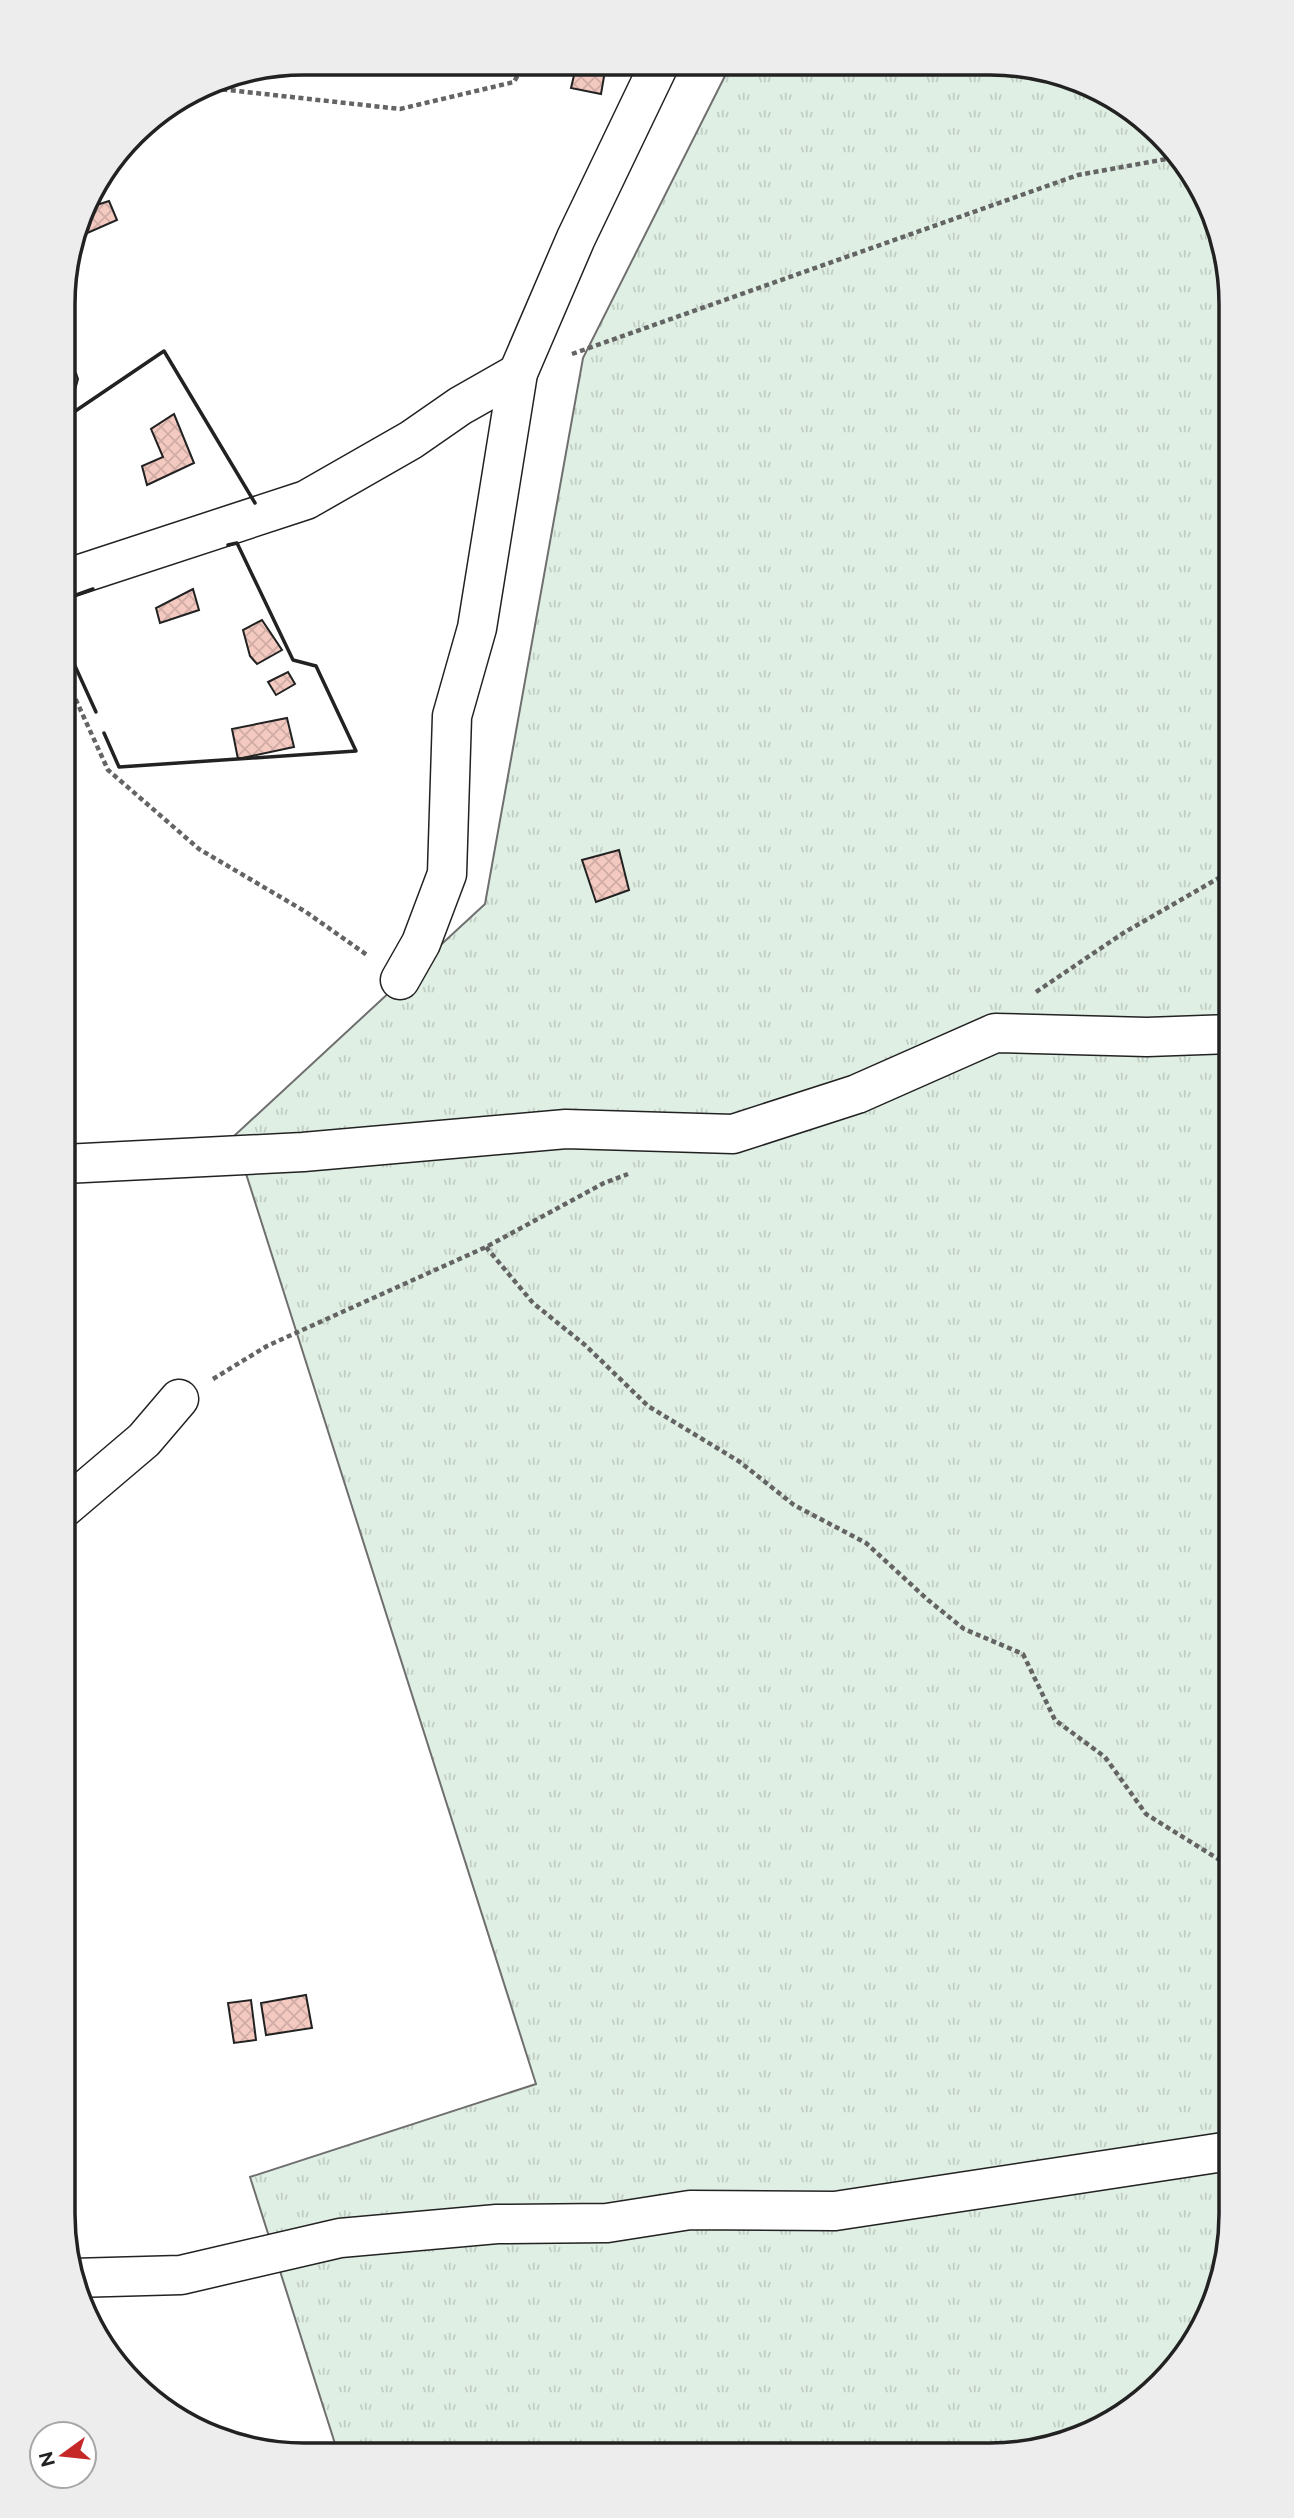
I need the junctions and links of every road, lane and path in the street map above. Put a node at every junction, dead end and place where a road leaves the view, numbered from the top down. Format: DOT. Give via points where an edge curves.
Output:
graph roads {
  1 [pos="654,75"];
  2 [pos="518,76"];
  3 [pos="225,90"];
  4 [pos="1166,159"];
  5 [pos="518,373"];
  6 [pos="76,575"];
  7 [pos="76,700"];
  8 [pos="1219,878"];
  9 [pos="400,979"];
  10 [pos="1025,1000"];
  11 [pos="1219,1034"];
  12 [pos="76,1163"];
  13 [pos="629,1174"];
  14 [pos="486,1247"];
  15 [pos="179,1399"];
  16 [pos="75,1498"];
  17 [pos="1218,1859"];
  18 [pos="1218,2153"];
  19 [pos="84,2278"];
  1 -- 5 [label="street"];
  2 -- 3 [label="path" via="514,82 400,110"];
  4 -- 5 [label="path" via="1078,175"];
  5 -- 6 [label="street" via="306,500"];
  5 -- 9 [label="street" via="477,628 452,716 447,874 421,943"];
  7 -- 9 [label="path" via="108,770 199,849 306,912"];
  8 -- 10 [label="path" via="1125,932"];
  11 -- 12 [label="street" via="995,1032 857,1094 733,1134 566,1129 303,1152"];
  13 -- 14 [label="path"];
  14 -- 15 [label="path" via="267,1346"];
  14 -- 17 [label="path" via="533,1303 648,1406 740,1462 794,1505 866,1543 964,1629 1023,1654 1055,1720 1105,1757 1146,1814"];
  15 -- 16 [label="street" via="144,1440"];
  18 -- 19 [label="street" via="835,2211 690,2210 607,2223 497,2224 341,2238 181,2275"];
}
